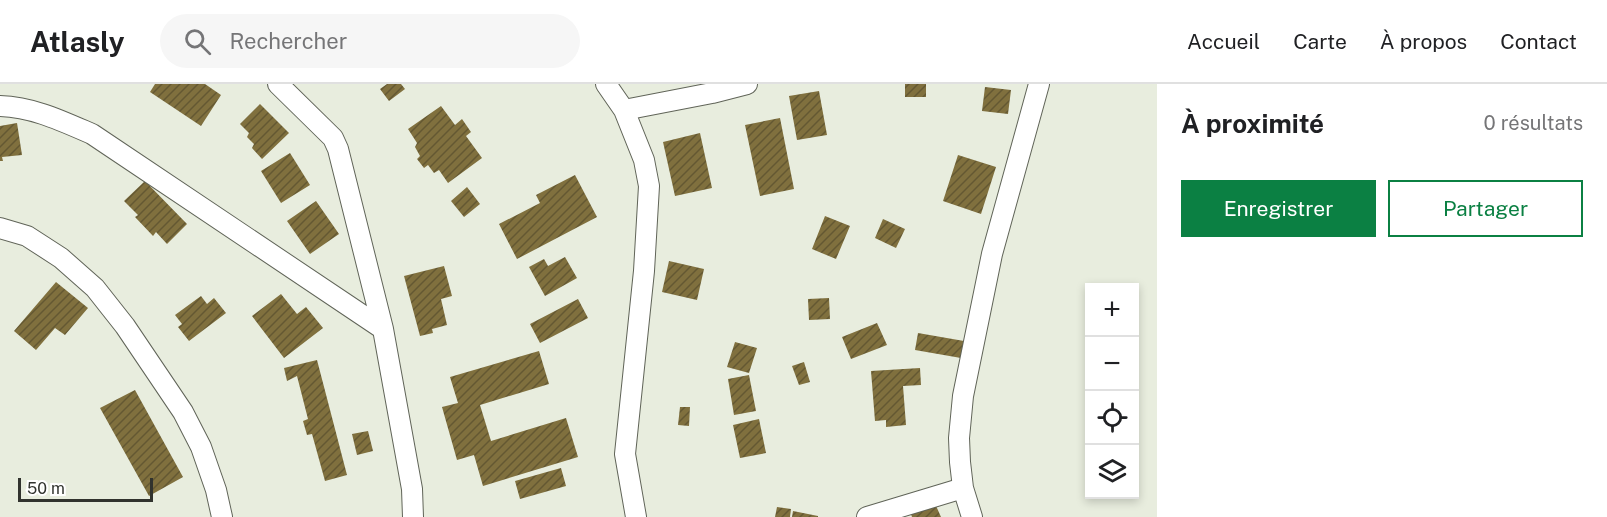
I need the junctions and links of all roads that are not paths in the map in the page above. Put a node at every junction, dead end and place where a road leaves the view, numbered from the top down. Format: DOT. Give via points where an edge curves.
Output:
graph roads {
  1 [pos="278,84"];
  2 [pos="606,84"];
  3 [pos="747,84"];
  4 [pos="1039,84"];
  5 [pos="0,106"];
  6 [pos="624,110"];
  7 [pos="0,228"];
  8 [pos="383,329"];
  9 [pos="963,488"];
  10 [pos="222,517"];
  11 [pos="413,517"];
  12 [pos="636,517"];
  13 [pos="867,517"];
  14 [pos="972,517"];
  1 -- 8 [label="street" via="333,138 338,149"];
  2 -- 6 [label="street"];
  3 -- 6 [label="street"];
  4 -- 9 [label="street" via="992,254 963,396 959,446"];
  5 -- 8 [label="street" via="21,106 92,134"];
  6 -- 12 [label="street" via="644,160 648,186 644,280 625,454"];
  7 -- 10 [label="street" via="27,236 61,258 95,288 125,326 183,412 216,490"];
  8 -- 11 [label="street" via="412,489"];
  9 -- 13 [label="street"];
  9 -- 14 [label="street"];
}
